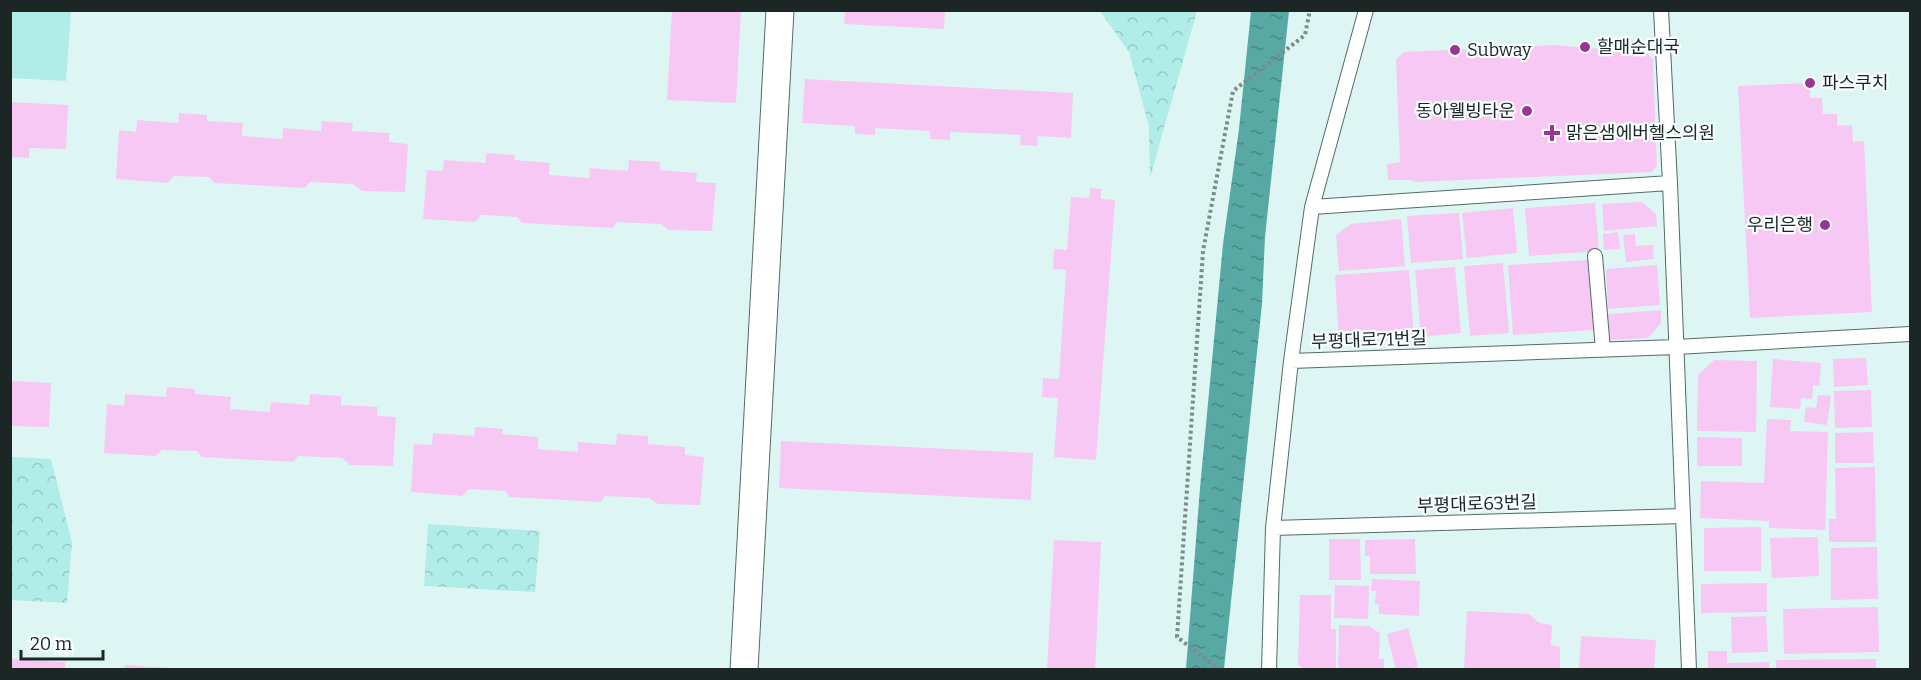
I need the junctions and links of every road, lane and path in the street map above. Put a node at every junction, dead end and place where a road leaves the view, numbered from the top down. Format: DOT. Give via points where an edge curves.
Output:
graph roads {
  1 [pos="780,10"];
  2 [pos="1310,10"];
  3 [pos="1366,10"];
  4 [pos="1661,10"];
  5 [pos="1670,183"];
  6 [pos="1312,207"];
  7 [pos="1595,256"];
  8 [pos="1911,334"];
  9 [pos="1676,347"];
  10 [pos="1603,350"];
  11 [pos="1291,361"];
  12 [pos="1683,516"];
  13 [pos="1273,528"];
  14 [pos="744,669"];
  15 [pos="1220,669"];
  16 [pos="1269,669"];
  17 [pos="1689,669"];
  1 -- 14 [label="street"];
  2 -- 15 [label="path" via="1305,35 1233,91 1203,251 1177,638"];
  3 -- 6 [label="lane, 부평대로71번길"];
  4 -- 5 [label="lane"];
  5 -- 6 [label="lane"];
  5 -- 9 [label="lane"];
  6 -- 11 [label="lane, 부평대로71번길"];
  7 -- 10 [label="lane"];
  8 -- 9 [label="lane, 부평대로71번길"];
  9 -- 10 [label="lane, 부평대로71번길"];
  9 -- 12 [label="lane"];
  10 -- 11 [label="lane, 부평대로71번길"];
  11 -- 13 [label="lane"];
  12 -- 13 [label="lane, 부평대로63번길"];
  12 -- 17 [label="lane"];
  13 -- 16 [label="lane"];
}
